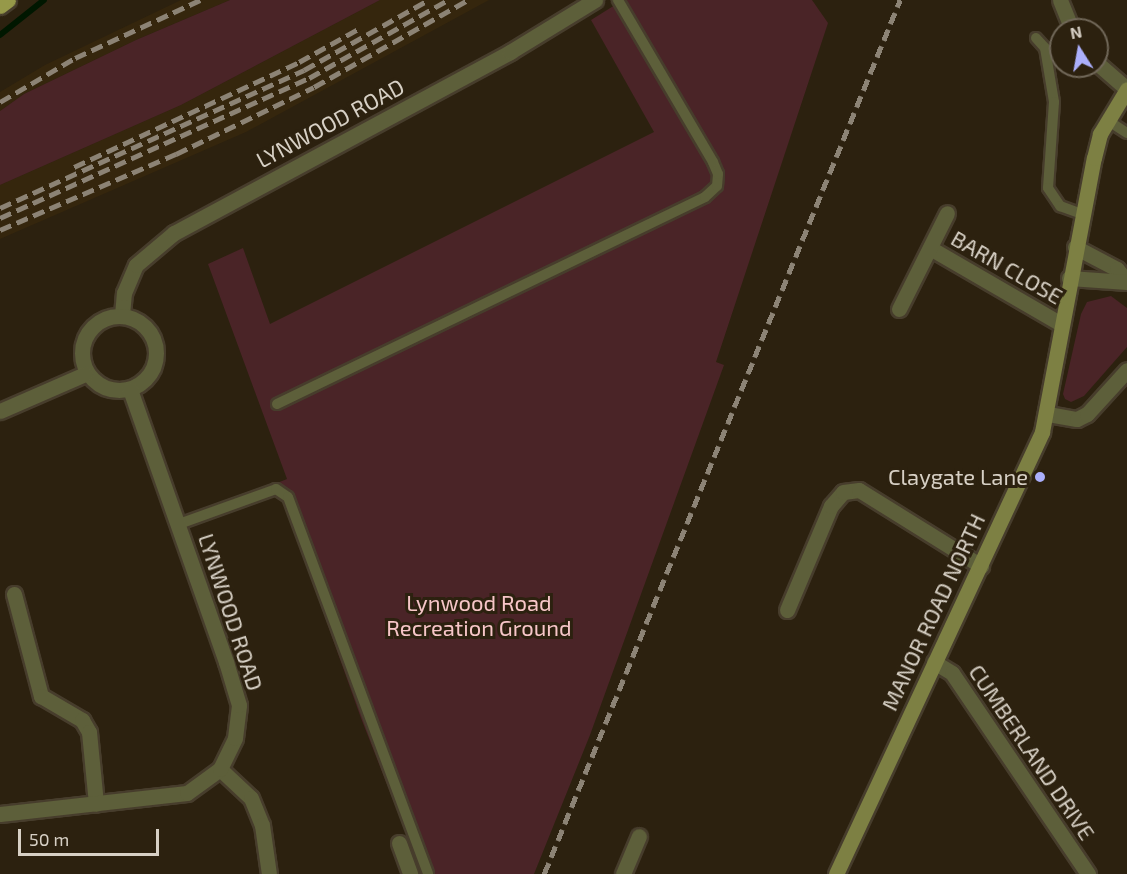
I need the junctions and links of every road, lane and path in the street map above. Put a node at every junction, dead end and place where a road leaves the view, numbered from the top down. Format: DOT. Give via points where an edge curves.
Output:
graph roads {
  1 [pos="8,0"];
  2 [pos="595,0"];
  3 [pos="618,0"];
  4 [pos="1060,0"];
  5 [pos="0,6"];
  6 [pos="1067,18"];
  7 [pos="1036,38"];
  8 [pos="1109,73"];
  9 [pos="1127,89"];
  10 [pos="1107,120"];
  11 [pos="1127,134"];
  12 [pos="947,213"];
  13 [pos="1082,214"];
  14 [pos="930,248"];
  15 [pos="1075,248"];
  16 [pos="1069,278"];
  17 [pos="1127,282"];
  18 [pos="899,309"];
  19 [pos="122,315"];
  20 [pos="1061,324"];
  21 [pos="1127,370"];
  22 [pos="85,374"];
  23 [pos="130,389"];
  24 [pos="277,404"];
  25 [pos="0,411"];
  26 [pos="1048,414"];
  27 [pos="179,524"];
  28 [pos="981,566"];
  29 [pos="14,594"];
  30 [pos="787,610"];
  31 [pos="934,662"];
  32 [pos="220,769"];
  33 [pos="96,804"];
  34 [pos="0,814"];
  35 [pos="639,836"];
  36 [pos="399,843"];
  37 [pos="269,874"];
  38 [pos="410,874"];
  39 [pos="428,874"];
  40 [pos="623,874"];
  41 [pos="836,874"];
  42 [pos="1088,874"];
  1 -- 5 [label="main road"];
  2 -- 19 [label="street, LYNWOOD ROAD" via="510,52 174,233 136,266 124,293"];
  3 -- 24 [label="lane" via="713,162 717,186 705,197"];
  4 -- 6 [label="street"];
  7 -- 13 [label="lane" via="1045,48 1054,102 1048,188 1060,206"];
  8 -- 9 [label="street"];
  9 -- 10 [label="street, MANOR ROAD NORTH"];
  10 -- 11 [label="lane"];
  10 -- 13 [label="street, MANOR ROAD NORTH"];
  12 -- 14 [label="street, BARN CLOSE"];
  13 -- 15 [label="street, MANOR ROAD NORTH"];
  14 -- 18 [label="street, BARN CLOSE"];
  14 -- 20 [label="street, BARN CLOSE"];
  15 -- 16 [label="street, MANOR ROAD NORTH"];
  15 -- 17 [label="street" via="1110,265"];
  16 -- 17 [label="street"];
  16 -- 20 [label="street, MANOR ROAD NORTH"];
  19 -- 22 [label="street" via="105,319 86,336 82,351"];
  19 -- 23 [label="street" via="146,328 156,349 152,370"];
  20 -- 26 [label="street, MANOR ROAD NORTH"];
  21 -- 26 [label="street" via="1087,414 1077,419"];
  22 -- 23 [label="street" via="104,387"];
  22 -- 25 [label="street"];
  23 -- 27 [label="street, LYNWOOD ROAD"];
  26 -- 28 [label="street, MANOR ROAD NORTH"];
  27 -- 32 [label="street, LYNWOOD ROAD" via="238,705 235,738"];
  27 -- 39 [label="lane" via="276,489 288,497"];
  28 -- 30 [label="street" via="859,490 843,492 831,506"];
  28 -- 31 [label="street, MANOR ROAD NORTH"];
  29 -- 33 [label="street" via="40,696 82,720 89,732"];
  31 -- 41 [label="street, MANOR ROAD NORTH"];
  31 -- 42 [label="street, CUMBERLAND DRIVE" via="952,673"];
  32 -- 33 [label="street, LYNWOOD ROAD" via="187,793"];
  32 -- 37 [label="street" via="251,798 262,825"];
  33 -- 34 [label="street, LYNWOOD ROAD"];
  35 -- 40 [label="street"];
  36 -- 38 [label="street"];
}
